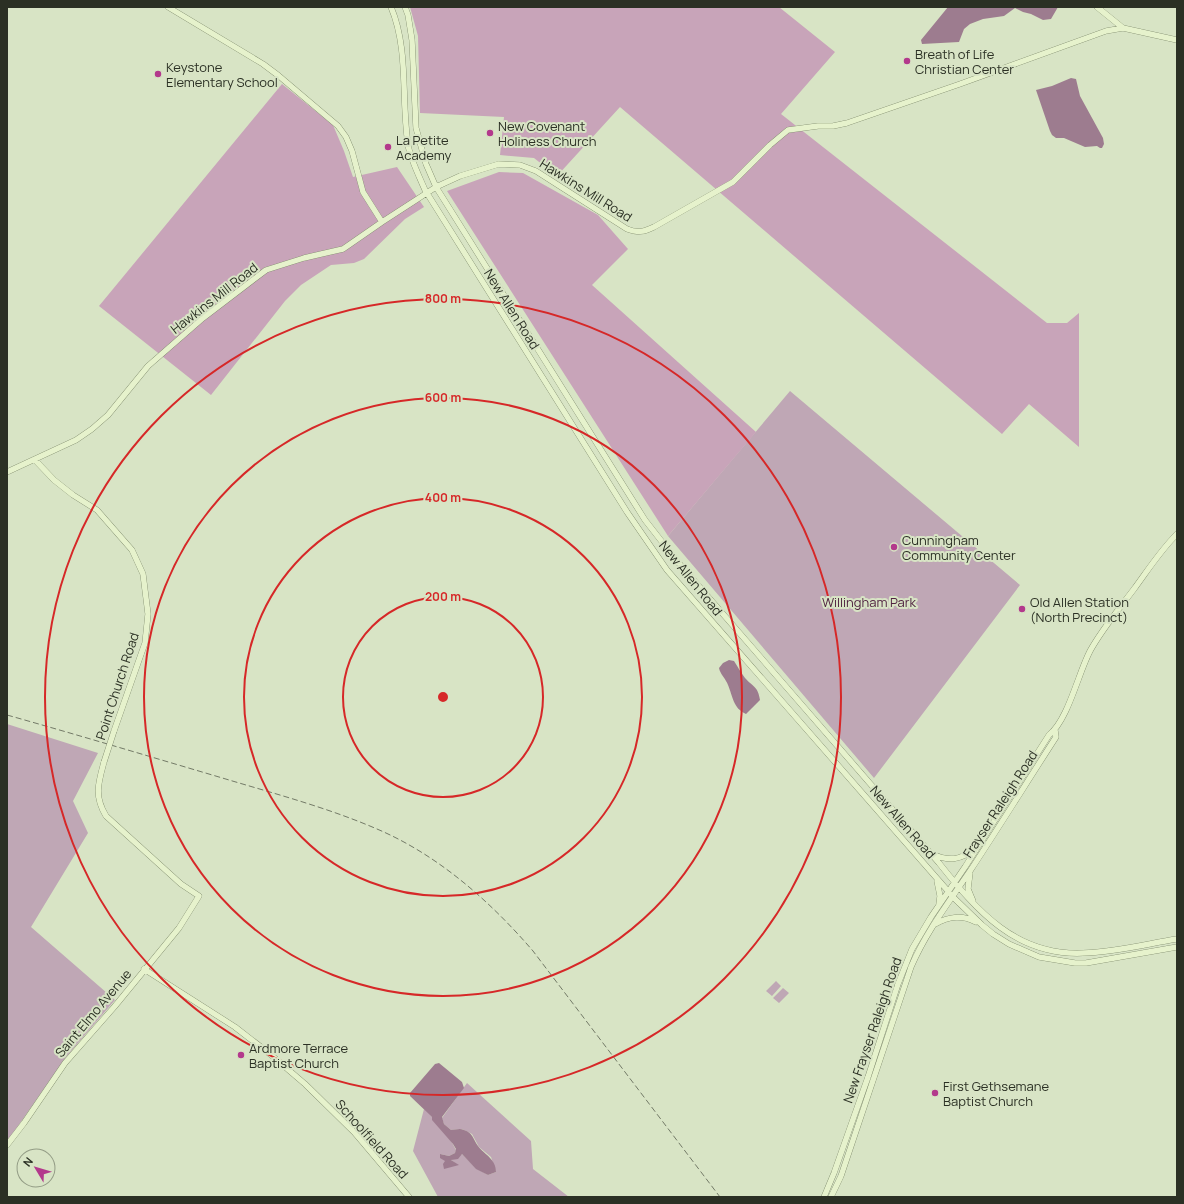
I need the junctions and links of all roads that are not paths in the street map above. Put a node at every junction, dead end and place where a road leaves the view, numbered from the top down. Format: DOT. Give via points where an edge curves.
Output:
graph roads {
  1 [pos="168,7"];
  2 [pos="391,7"];
  3 [pos="405,7"];
  4 [pos="1097,7"];
  5 [pos="1123,28"];
  6 [pos="1177,40"];
  7 [pos="436,188"];
  8 [pos="427,194"];
  9 [pos="382,222"];
  10 [pos="515,334"];
  11 [pos="534,343"];
  12 [pos="35,460"];
  13 [pos="7,472"];
  14 [pos="1177,534"];
  15 [pos="1055,730"];
  16 [pos="977,848"];
  17 [pos="930,853"];
  18 [pos="970,870"];
  19 [pos="936,877"];
  20 [pos="957,885"];
  21 [pos="948,891"];
  22 [pos="199,896"];
  23 [pos="953,896"];
  24 [pos="938,906"];
  25 [pos="978,908"];
  26 [pos="933,925"];
  27 [pos="982,925"];
  28 [pos="1177,938"];
  29 [pos="1177,948"];
  30 [pos="144,970"];
  31 [pos="7,1145"];
  32 [pos="825,1195"];
  33 [pos="832,1196"];
  34 [pos="409,1197"];
  1 -- 9 [label="main road" via="263,64 338,126 352,151 363,192"];
  2 -- 8 [label="main road, New Allen Road" via="402,51 408,145"];
  3 -- 7 [label="main road, New Allen Road" via="412,40 416,128"];
  4 -- 5 [label="main road"];
  5 -- 6 [label="main road, Hawkins Mill Road"];
  5 -- 7 [label="main road, Hawkins Mill Road" via="1098,33 846,123 788,130 733,182 642,232 627,229 536,171 520,165 499,164 460,176"];
  7 -- 8 [label="main road, Hawkins Mill Road"];
  7 -- 11 [label="main road, New Allen Road"];
  8 -- 9 [label="main road, Hawkins Mill Road"];
  8 -- 10 [label="main road, New Allen Road"];
  9 -- 12 [label="main road, Hawkins Mill Road" via="343,249 266,270 203,318 148,366 108,415 92,429 76,440"];
  10 -- 11 [label="main road" via="525,332"];
  10 -- 19 [label="main road, New Allen Road" via="626,512 667,570"];
  11 -- 17 [label="main road, New Allen Road" via="645,520 677,561"];
  12 -- 13 [label="main road, Hawkins Mill Road"];
  12 -- 22 [label="main road, Point Church Road, bridge" via="54,480 96,510 132,550 143,574 148,614 145,642 104,762 97,792 106,816 181,884"];
  14 -- 15 [label="main road, Frayser Raleigh Road" via="1153,562 1095,642"];
  15 -- 16 [label="main road, Frayser Raleigh Road"];
  15 -- 18 [label="main road, Frayser Raleigh Road" via="1056,737"];
  16 -- 17 [label="main road" via="965,856 950,860"];
  16 -- 20 [label="main road, Frayser Raleigh Road"];
  17 -- 20 [label="main road, New Allen Road"];
  18 -- 20 [label="main road, Frayser Raleigh Road"];
  18 -- 25 [label="main road" via="968,889"];
  19 -- 21 [label="main road, New Allen Road"];
  19 -- 24 [label="main road" via="940,894"];
  20 -- 21 [label="main road, New Frayser Raleigh Road"];
  20 -- 23 [label="main road, New Frayser Raleigh Road"];
  20 -- 25 [label="main road, New Allen Road"];
  21 -- 23 [label="main road, New Allen Road"];
  21 -- 24 [label="main road, New Frayser Raleigh Road"];
  22 -- 30 [label="main road, Saint Elmo Avenue" via="179,928"];
  23 -- 26 [label="main road, New Frayser Raleigh Road"];
  23 -- 27 [label="main road, New Allen Road"];
  24 -- 32 [label="main road, New Frayser Raleigh Road" via="912,949 898,984 868,1077"];
  25 -- 28 [label="main road, New Allen Road" via="1010,935 1031,945 1058,952 1091,953"];
  26 -- 27 [label="main road" via="956,916"];
  26 -- 33 [label="main road, New Frayser Raleigh Road" via="911,967 872,1087"];
  27 -- 29 [label="main road, New Allen Road" via="1024,951 1039,957 1075,963"];
  30 -- 31 [label="main road, Saint Elmo Avenue" via="64,1063"];
  30 -- 34 [label="main road, Schoolfield Road" via="235,1027 270,1054 354,1132"];
}
